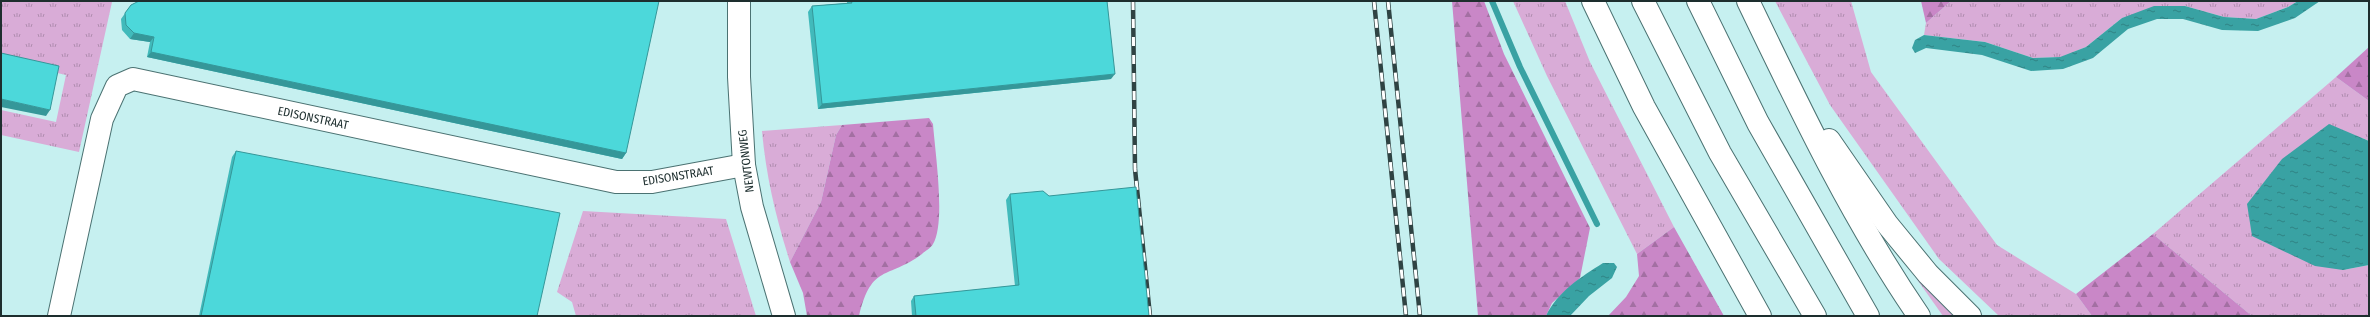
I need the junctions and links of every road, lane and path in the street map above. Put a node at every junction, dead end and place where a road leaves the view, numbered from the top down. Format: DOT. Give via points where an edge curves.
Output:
graph roads {
  1 [pos="739,1"];
  2 [pos="1593,1"];
  3 [pos="1643,1"];
  4 [pos="1698,1"];
  5 [pos="1748,1"];
  6 [pos="1780,68"];
  7 [pos="744,165"];
  8 [pos="59,316"];
  9 [pos="784,316"];
  10 [pos="1760,316"];
  11 [pos="1814,316"];
  12 [pos="1868,316"];
  13 [pos="1919,316"];
  14 [pos="1970,316"];
  1 -- 7 [label="main road, NEWTONWEG"];
  2 -- 10 [label="main road" via="1644,107"];
  3 -- 11 [label="main road" via="1720,153"];
  4 -- 12 [label="main road" via="1758,123"];
  5 -- 6 [label="main road"];
  6 -- 13 [label="main road" via="1818,148 1850,206"];
  6 -- 14 [label="main road" via="1886,224 1928,274"];
  7 -- 8 [label="main road, EDISONSTRAAT" via="652,182 616,182 133,79 117,86 102,119"];
  7 -- 9 [label="main road, NEWTONWEG" via="752,207"];
}
